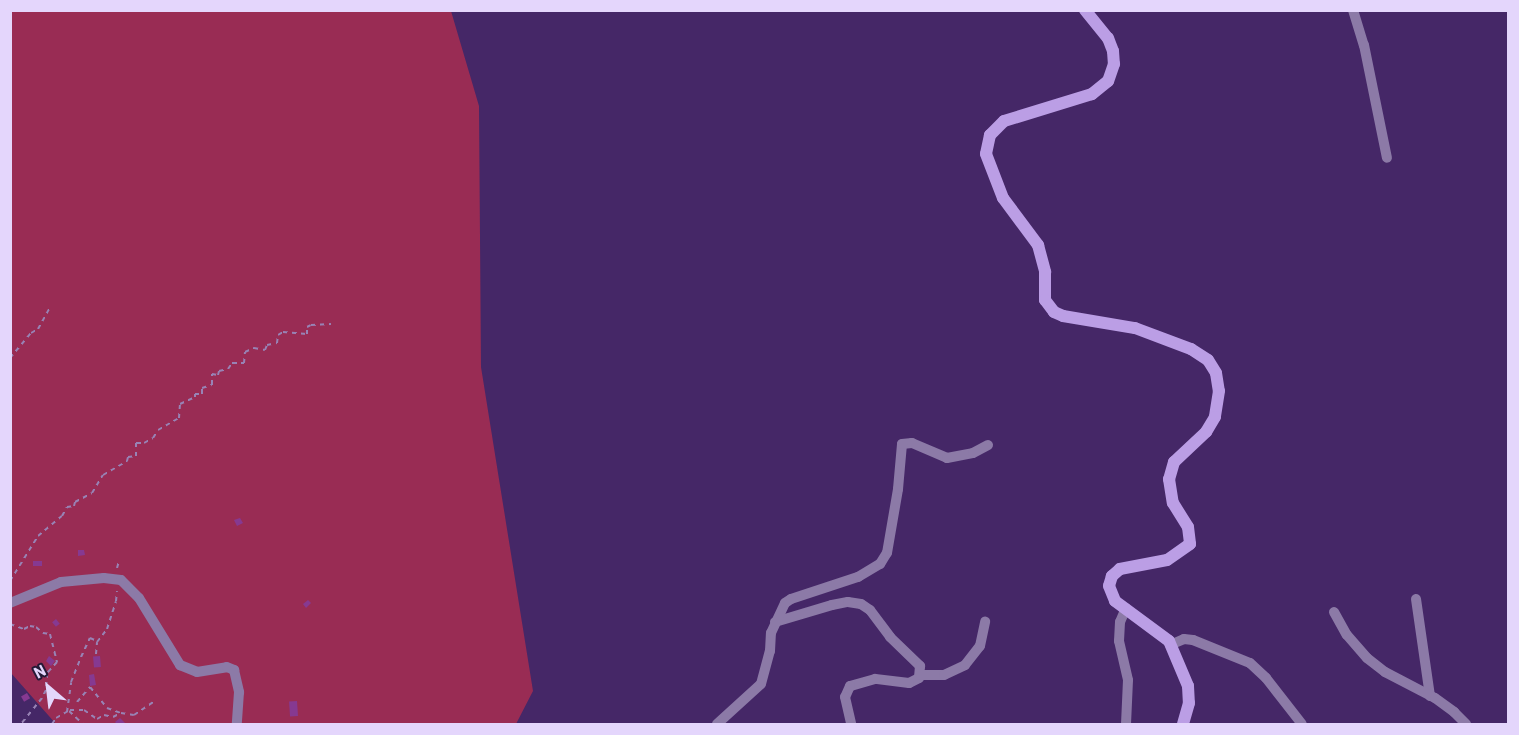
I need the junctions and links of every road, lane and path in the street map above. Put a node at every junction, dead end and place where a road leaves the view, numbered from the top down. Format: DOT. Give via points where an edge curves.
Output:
graph roads {
  1 [pos="1085,10"];
  2 [pos="1353,10"];
  3 [pos="1388,158"];
  4 [pos="49,309"];
  5 [pos="331,324"];
  6 [pos="10,358"];
  7 [pos="988,446"];
  8 [pos="119,561"];
  9 [pos="119,580"];
  10 [pos="10,581"];
  11 [pos="1416,599"];
  12 [pos="10,603"];
  13 [pos="1126,608"];
  14 [pos="1334,612"];
  15 [pos="775,622"];
  16 [pos="985,622"];
  17 [pos="10,624"];
  18 [pos="97,642"];
  19 [pos="1170,645"];
  20 [pos="96,654"];
  21 [pos="921,675"];
  22 [pos="1430,696"];
  23 [pos="77,702"];
  24 [pos="153,702"];
  25 [pos="68,711"];
  26 [pos="121,713"];
  27 [pos="21,724"];
  28 [pos="52,724"];
  29 [pos="83,724"];
  30 [pos="237,724"];
  31 [pos="717,724"];
  32 [pos="851,724"];
  33 [pos="1126,724"];
  34 [pos="1183,724"];
  35 [pos="1302,724"];
  36 [pos="1466,724"];
  1 -- 13 [label="street" via="1113,51 1114,64 1108,81 1092,94 999,125 990,135 986,154 1003,198 1038,245 1044,263 1045,300 1054,312 1135,328 1197,351 1212,365 1219,391 1218,409 1211,425 1174,462 1169,479 1173,503 1188,527 1190,544 1167,560 1116,572 1109,581 1109,592"];
  2 -- 3 [label="street"];
  4 -- 6 [label="path" via="38,329"];
  5 -- 10 [label="path" via="311,325 307,334 283,332 277,343 267,345 265,350 254,348 245,352 243,363 232,363 218,375 212,374 212,385 180,404 180,418 158,430 153,438 136,443 136,456 128,457 103,475 92,493 67,507 38,536"];
  7 -- 15 [label="street" via="947,458 912,443 902,444 887,553 880,564 858,577 791,599"];
  8 -- 9 [label="path"];
  9 -- 12 [label="street" via="61,582"];
  9 -- 18 [label="path" via="107,629"];
  9 -- 30 [label="street" via="139,597 180,665 197,672 227,667 234,670 239,692"];
  11 -- 22 [label="street"];
  13 -- 19 [label="street"];
  13 -- 33 [label="street" via="1119,641 1128,680"];
  14 -- 22 [label="street" via="1367,658"];
  15 -- 21 [label="street" via="832,605 861,604 870,609 890,637 920,666"];
  15 -- 31 [label="street" via="761,684"];
  16 -- 21 [label="street" via="980,646 965,665 944,675"];
  17 -- 27 [label="path" via="24,629 36,627 50,634 57,662 47,673 42,699"];
  18 -- 20 [label="path"];
  18 -- 25 [label="path" via="90,638 81,657 71,682"];
  19 -- 34 [label="street" via="1188,686 1189,703"];
  19 -- 35 [label="street" via="1193,640 1250,663"];
  21 -- 32 [label="street" via="909,683 875,679 850,686 844,697"];
  22 -- 36 [label="street"];
  23 -- 26 [label="path" via="90,687 107,708"];
  24 -- 26 [label="path" via="136,714"];
  25 -- 26 [label="path" via="84,710 97,719"];
  25 -- 28 [label="path"];
  25 -- 29 [label="path"];
}
